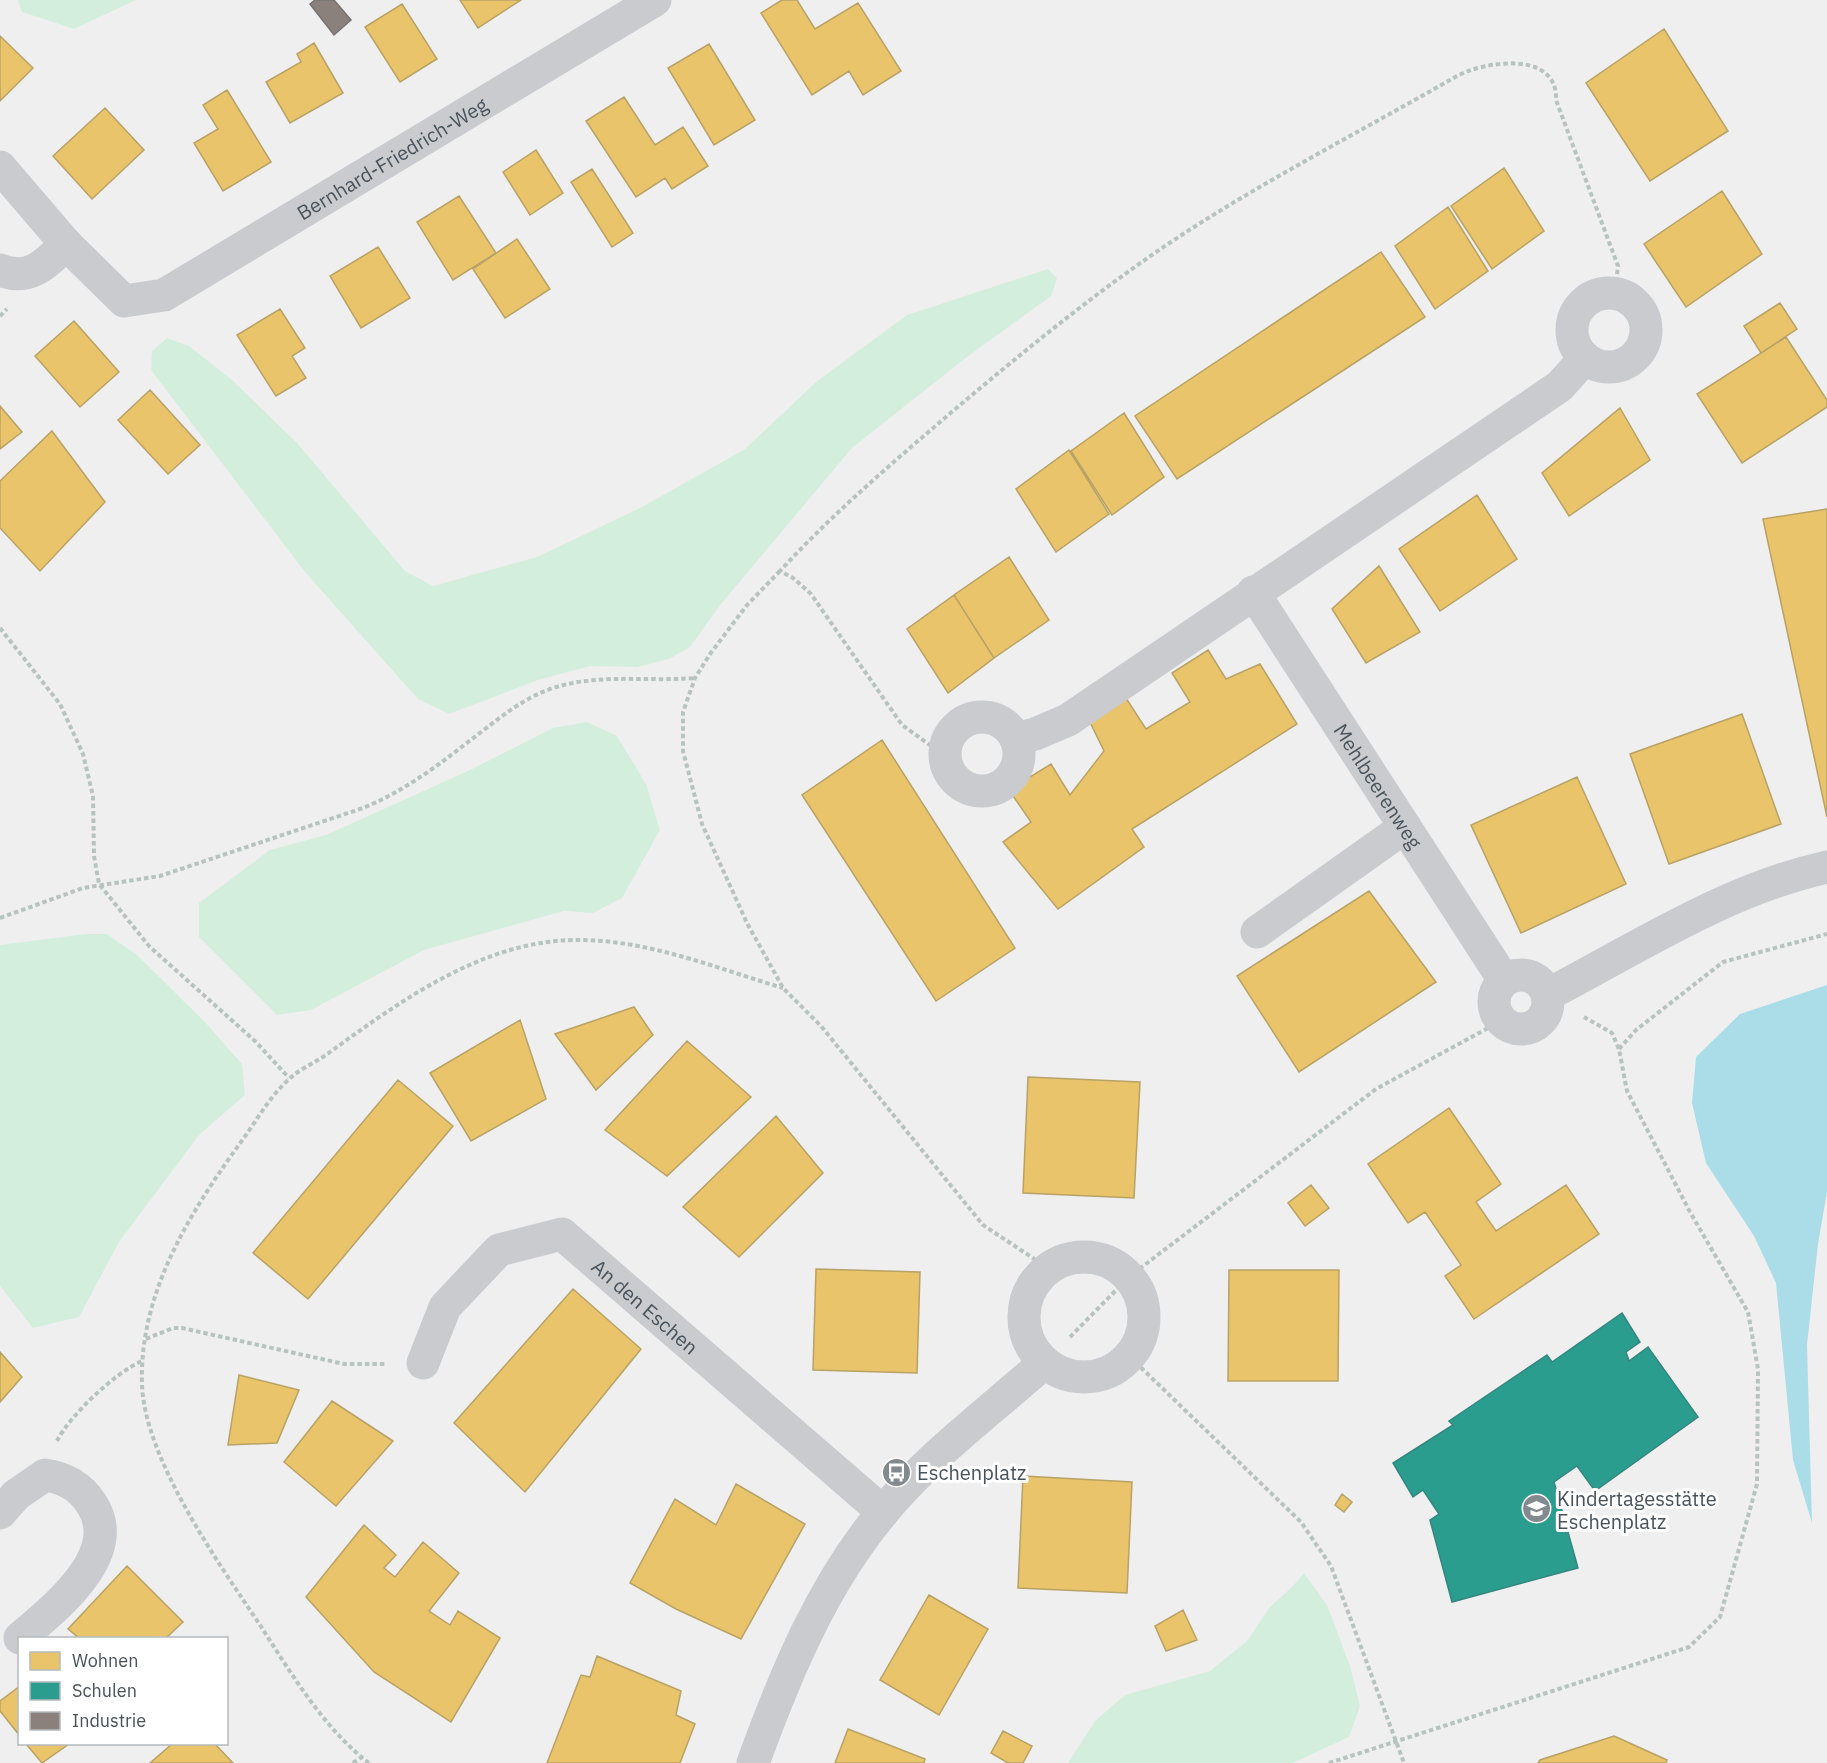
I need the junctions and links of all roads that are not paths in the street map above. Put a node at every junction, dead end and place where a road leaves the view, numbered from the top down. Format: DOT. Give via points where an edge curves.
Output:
graph roads {
  1 [pos="655,0"];
  2 [pos="6,187"];
  3 [pos="66,244"];
  4 [pos="0,270"];
  5 [pos="1585,358"];
  6 [pos="1253,592"];
  7 [pos="1016,739"];
  8 [pos="1405,827"];
  9 [pos="1827,867"];
  10 [pos="1257,932"];
  11 [pos="1504,980"];
  12 [pos="1547,1003"];
  13 [pos="1044,1363"];
  14 [pos="423,1364"];
  15 [pos="883,1512"];
  16 [pos="0,1513"];
  17 [pos="22,1637"];
  18 [pos="18,1641"];
  19 [pos="0,1656"];
  20 [pos="753,1763"];
  1 -- 3 [label="street, Bernhard-Friedrich-Weg" via="164,295 124,301"];
  2 -- 3 [label="street"];
  3 -- 4 [label="street" via="41,267 28,273 14,275"];
  5 -- 5 [label="street" via="1573,338 1575,315 1590,298 1615,293 1627,297 1644,316 1647,329 1639,353 1617,366 1606,367"];
  5 -- 6 [label="street" via="1560,386"];
  6 -- 7 [label="street" via="1068,720"];
  6 -- 8 [label="street, Mehlbeerenweg"];
  7 -- 7 [label="street" via="1020,752 1016,770 1003,785 992,790 968,788 959,783 946,764 945,752 954,731 974,717 999,720"];
  8 -- 10 [label="street"];
  8 -- 11 [label="street, Mehlbeerenweg"];
  9 -- 12 [label="street" via="1720,904"];
  11 -- 12 [label="street" via="1514,975 1533,977 1544,986"];
  11 -- 12 [label="street" via="1494,997 1494,1006 1501,1021 1509,1027 1527,1028 1541,1020"];
  13 -- 13 [label="street" via="1031,1346 1024,1308 1030,1290 1048,1268 1071,1257 1094,1257 1117,1265 1130,1276 1143,1300 1145,1325 1130,1357 1107,1374 1087,1378 1061,1374"];
  13 -- 15 [label="street" via="916,1477"];
  14 -- 15 [label="street, An den Eschen" via="445,1307 499,1250 562,1234"];
  15 -- 20 [label="street" via="837,1574 779,1691"];
  16 -- 17 [label="street" via="16,1495 45,1475 62,1477 87,1497 100,1519 98,1551 81,1580"];
  18 -- 19 [label="street"];
}
